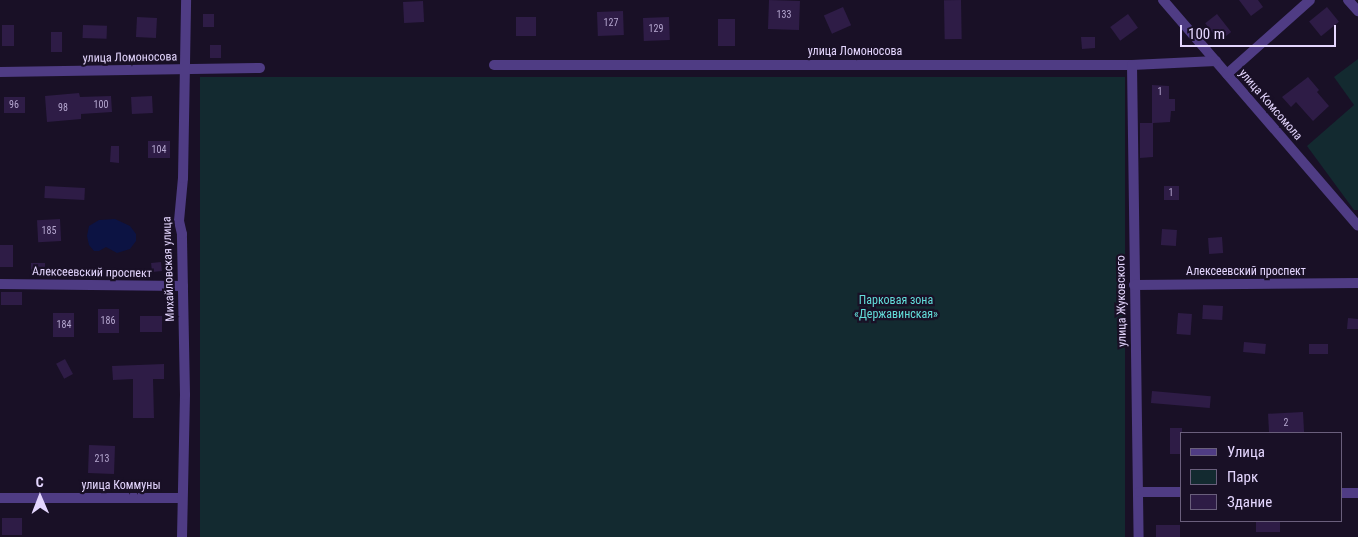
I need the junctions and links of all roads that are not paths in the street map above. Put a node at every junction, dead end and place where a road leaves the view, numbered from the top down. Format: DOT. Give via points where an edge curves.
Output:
graph roads {
  1 [pos="186,0"];
  2 [pos="1163,0"];
  3 [pos="1310,0"];
  4 [pos="1348,0"];
  5 [pos="1358,11"];
  6 [pos="1216,61"];
  7 [pos="494,65"];
  8 [pos="1132,65"];
  9 [pos="260,68"];
  10 [pos="185,70"];
  11 [pos="0,72"];
  12 [pos="1228,74"];
  13 [pos="1358,226"];
  14 [pos="1358,283"];
  15 [pos="0,284"];
  16 [pos="1134,285"];
  17 [pos="183,286"];
  18 [pos="1139,492"];
  19 [pos="1180,492"];
  20 [pos="1343,493"];
  21 [pos="1358,493"];
  22 [pos="0,498"];
  23 [pos="182,498"];
  24 [pos="182,537"];
  25 [pos="1139,537"];
  1 -- 10 [label="street, Михайловская улица"];
  2 -- 6 [label="street, улица Комсомола"];
  3 -- 12 [label="street"];
  4 -- 5 [label="street"];
  6 -- 8 [label="street, улица Ломоносова"];
  6 -- 12 [label="street, улица Комсомола"];
  7 -- 8 [label="street, улица Ломоносова"];
  8 -- 16 [label="street, улица Жуковского"];
  9 -- 10 [label="street, улица Ломоносова"];
  10 -- 11 [label="street, улица Ломоносова"];
  10 -- 17 [label="street, Михайловская улица" via="179,221"];
  12 -- 13 [label="street, улица Комсомола"];
  14 -- 16 [label="street, Алексеевский проспект"];
  15 -- 17 [label="street, Алексеевский проспект"];
  16 -- 18 [label="street, улица Жуковского"];
  17 -- 23 [label="street, Михайловская улица" via="185,395"];
  18 -- 19 [label="street"];
  18 -- 25 [label="street, улица Жуковского"];
  20 -- 21 [label="street"];
  22 -- 23 [label="street, улица Коммуны"];
  23 -- 24 [label="street, Михайловская улица"];
}
